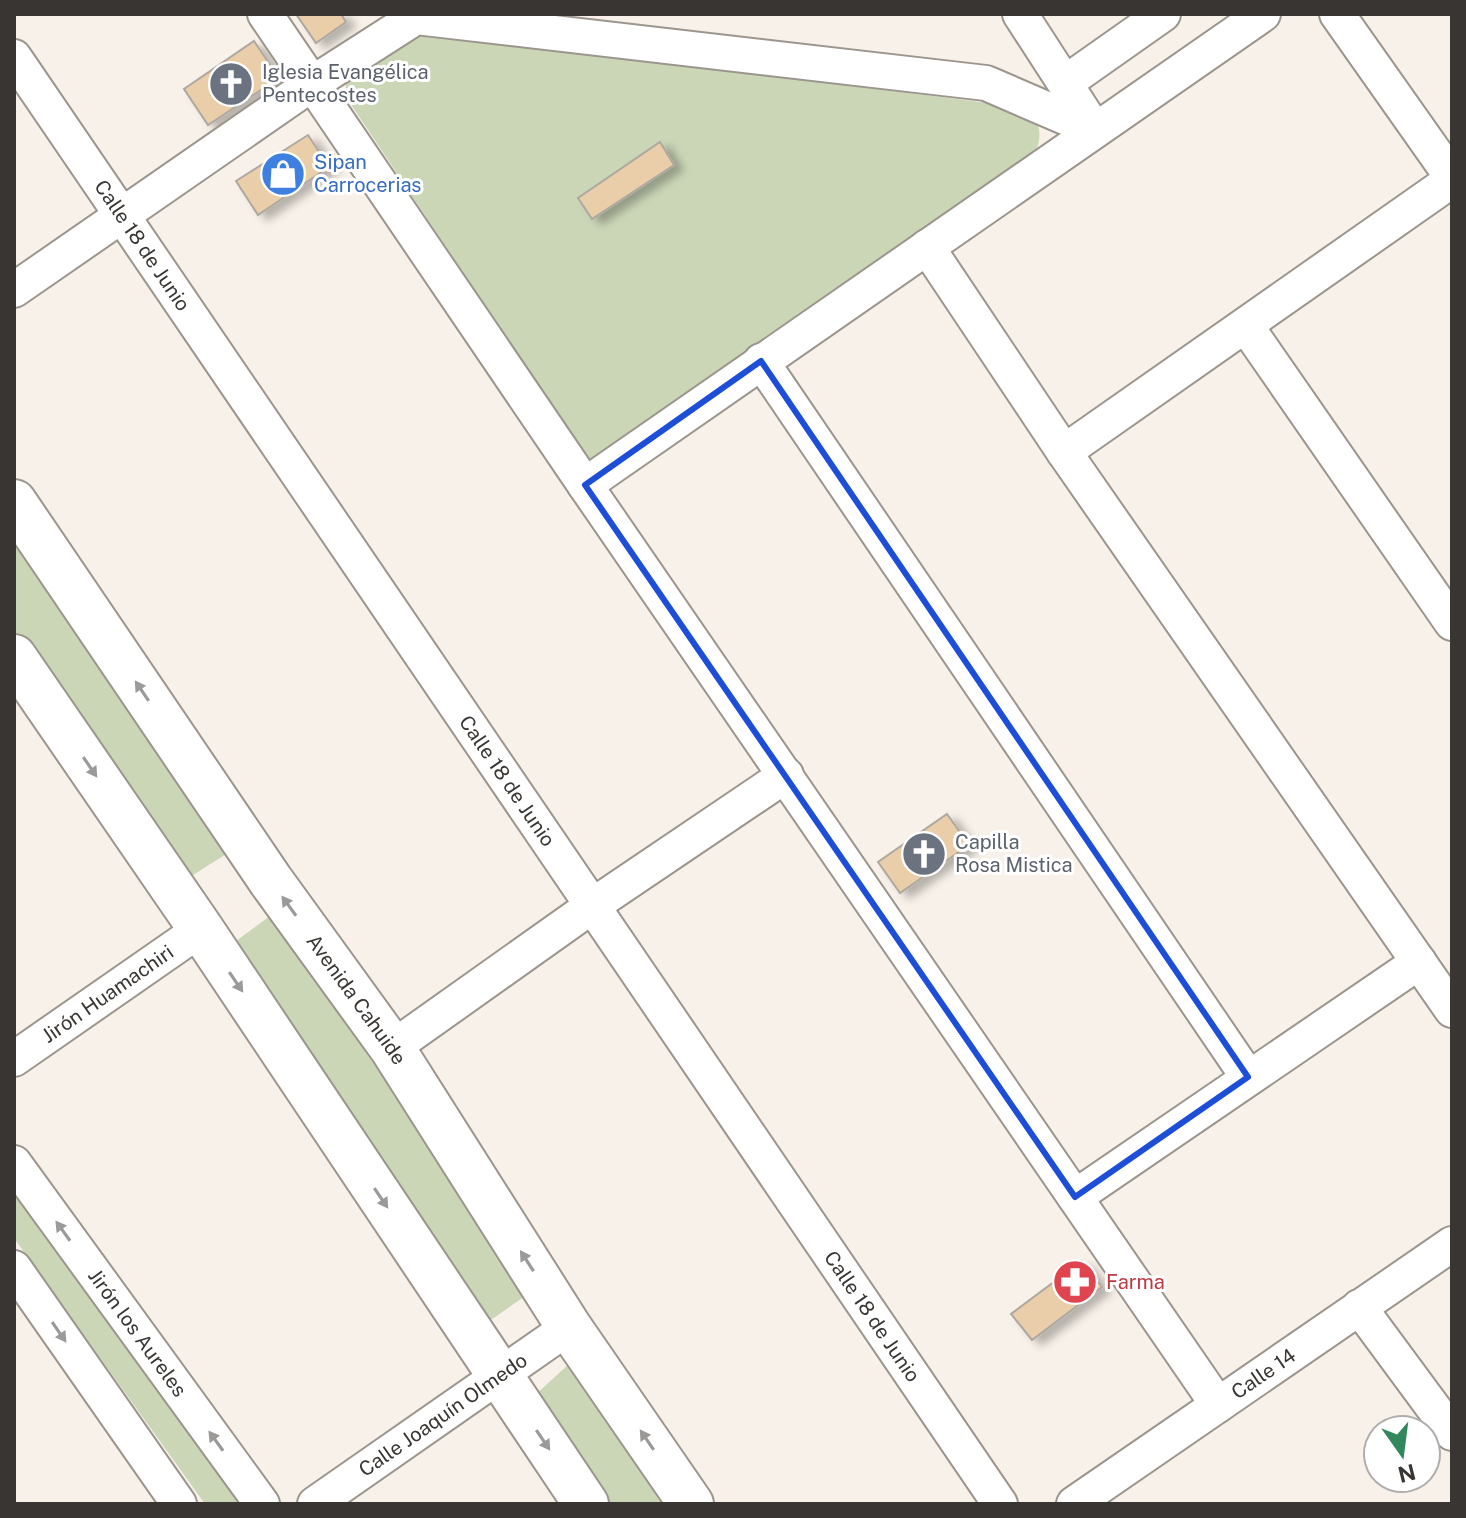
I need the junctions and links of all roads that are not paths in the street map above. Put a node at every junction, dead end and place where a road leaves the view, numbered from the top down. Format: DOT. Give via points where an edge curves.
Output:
graph roads {
  1 [pos="265,14"];
  2 [pos="1020,14"];
  3 [pos="1163,14"];
  4 [pos="1263,14"];
  5 [pos="1337,14"];
  6 [pos="14,57"];
  7 [pos="313,83"];
  8 [pos="1065,83"];
  9 [pos="1095,130"];
  10 [pos="1452,178"];
  11 [pos="122,217"];
  12 [pos="927,247"];
  13 [pos="14,290"];
  14 [pos="1246,326"];
  15 [pos="761,361"];
  16 [pos="1064,452"];
  17 [pos="585,485"];
  18 [pos="14,502"];
  19 [pos="1452,623"];
  20 [pos="14,657"];
  21 [pos="786,775"];
  22 [pos="592,906"];
  23 [pos="201,929"];
  24 [pos="1419,962"];
  25 [pos="1452,1010"];
  26 [pos="392,1048"];
  27 [pos="14,1059"];
  28 [pos="1248,1077"];
  29 [pos="14,1163"];
  30 [pos="1075,1197"];
  31 [pos="1452,1244"];
  32 [pos="14,1268"];
  33 [pos="1359,1307"];
  34 [pos="569,1327"];
  35 [pos="500,1375"];
  36 [pos="1218,1405"];
  37 [pos="1452,1433"];
  38 [pos="179,1504"];
  39 [pos="262,1504"];
  40 [pos="315,1504"];
  41 [pos="586,1504"];
  42 [pos="691,1504"];
  43 [pos="1000,1504"];
  44 [pos="1074,1504"];
  1 -- 7 [label="street"];
  2 -- 8 [label="street"];
  3 -- 8 [label="street"];
  4 -- 9 [label="street"];
  5 -- 10 [label="street"];
  6 -- 11 [label="street, Calle 18 de Junio"];
  7 -- 9 [label="street" via="416,17 986,83"];
  7 -- 11 [label="street"];
  7 -- 17 [label="street"];
  8 -- 9 [label="street"];
  9 -- 12 [label="street"];
  10 -- 14 [label="street"];
  11 -- 13 [label="street"];
  11 -- 22 [label="street, Calle 18 de Junio"];
  12 -- 15 [label="street"];
  12 -- 16 [label="street"];
  14 -- 16 [label="street"];
  14 -- 19 [label="street"];
  15 -- 17 [label="street"];
  15 -- 28 [label="street"];
  16 -- 24 [label="street"];
  17 -- 21 [label="street"];
  26 -- 18 [label="main road, Avenida Cahuide, one-way" via="271,881"];
  20 -- 23 [label="main road, one-way"];
  21 -- 22 [label="street"];
  21 -- 30 [label="street"];
  22 -- 26 [label="street"];
  22 -- 43 [label="street, Calle 18 de Junio"];
  23 -- 27 [label="street, Jirón Huamachiri"];
  23 -- 35 [label="main road, one-way"];
  24 -- 25 [label="street"];
  24 -- 28 [label="street"];
  34 -- 26 [label="main road, Avenida Cahuide, one-way"];
  28 -- 30 [label="street"];
  39 -- 29 [label="street, Jirón los Aureles, one-way"];
  30 -- 36 [label="street"];
  31 -- 33 [label="street, Calle 14"];
  32 -- 38 [label="street, one-way"];
  33 -- 36 [label="street, Calle 14"];
  33 -- 37 [label="street"];
  34 -- 35 [label="street, Calle Joaquín Olmedo"];
  42 -- 34 [label="main road, Avenida Cahuide, one-way"];
  35 -- 40 [label="street, Calle Joaquín Olmedo"];
  35 -- 41 [label="main road, one-way"];
  36 -- 44 [label="street, Calle 14"];
}
